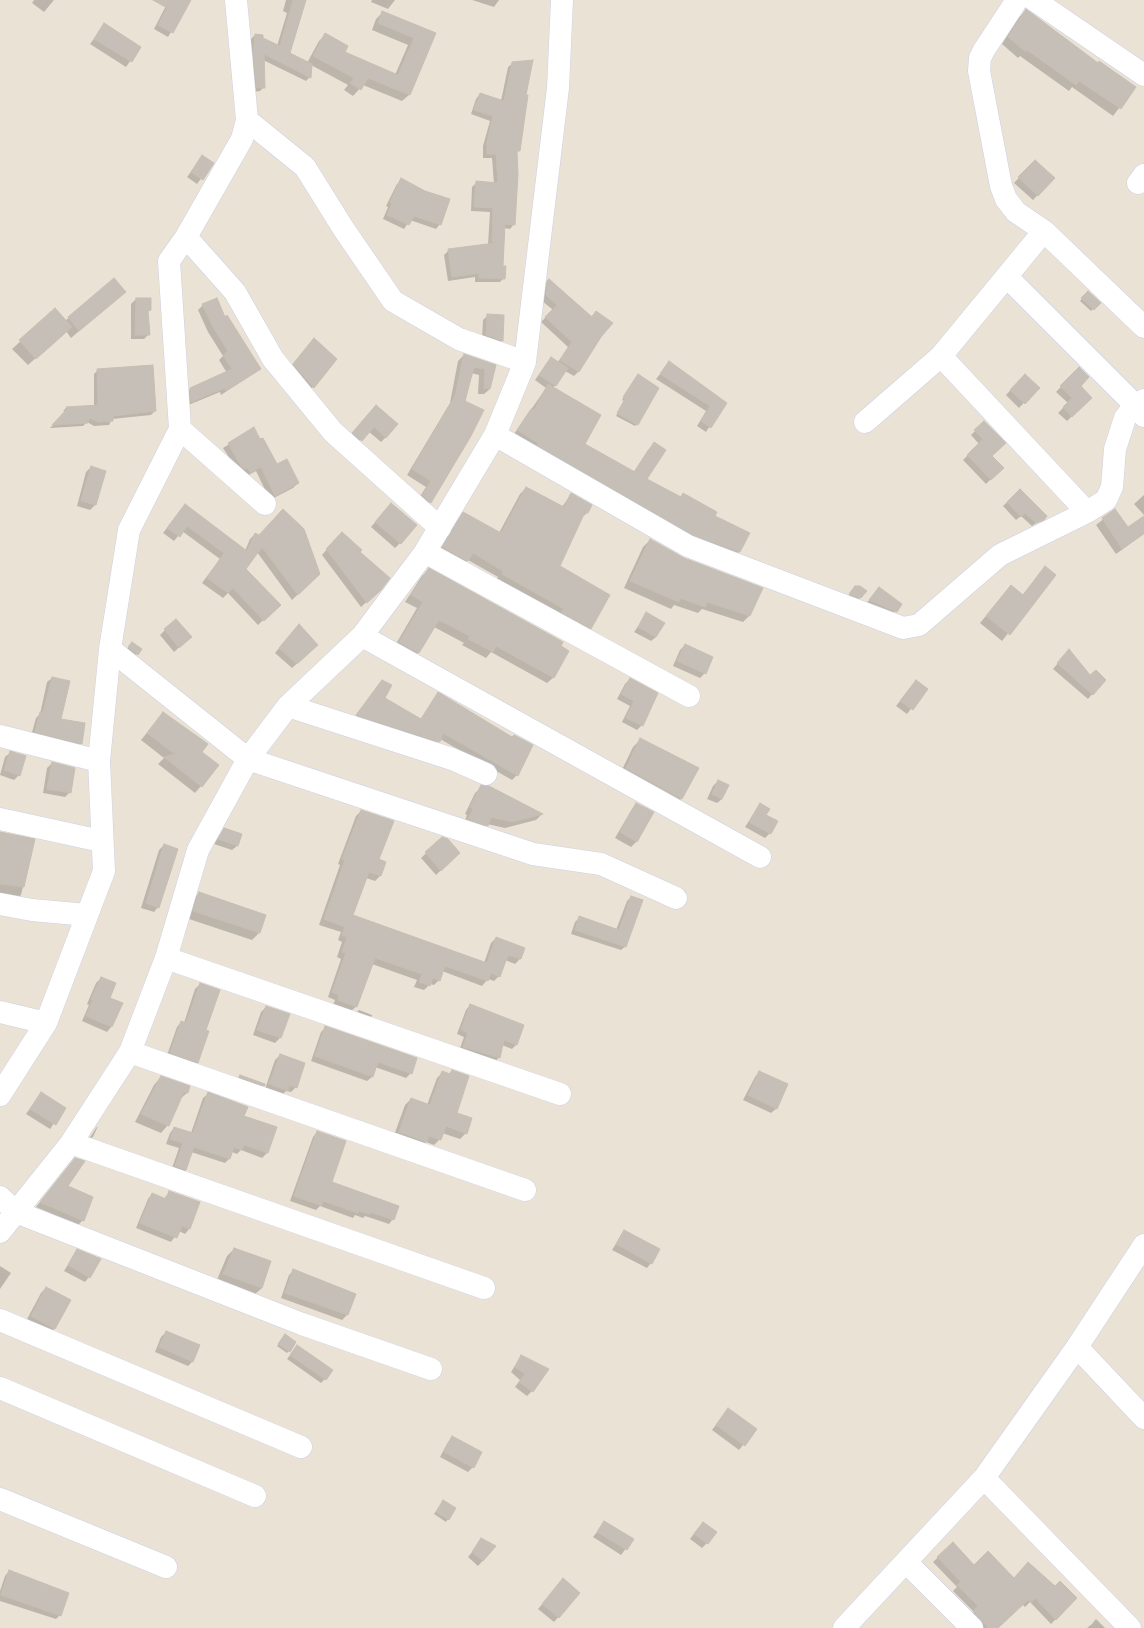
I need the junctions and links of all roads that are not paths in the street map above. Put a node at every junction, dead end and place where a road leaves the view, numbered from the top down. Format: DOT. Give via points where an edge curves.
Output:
graph roads {
  1 [pos="236,0"];
  2 [pos="562,0"];
  3 [pos="1017,0"];
  4 [pos="1034,0"];
  5 [pos="1144,75"];
  6 [pos="247,120"];
  7 [pos="1044,231"];
  8 [pos="186,237"];
  9 [pos="1007,277"];
  10 [pos="1144,327"];
  11 [pos="942,356"];
  12 [pos="525,362"];
  13 [pos="1141,407"];
  14 [pos="865,422"];
  15 [pos="180,429"];
  16 [pos="495,435"];
  17 [pos="265,504"];
  18 [pos="1087,512"];
  19 [pos="440,528"];
  20 [pos="426,552"];
  21 [pos="362,636"];
  22 [pos="110,648"];
  23 [pos="689,696"];
  24 [pos="288,706"];
  25 [pos="0,736"];
  26 [pos="248,759"];
  27 [pos="99,761"];
  28 [pos="486,774"];
  29 [pos="0,819"];
  30 [pos="101,841"];
  31 [pos="760,857"];
  32 [pos="676,898"];
  33 [pos="0,904"];
  34 [pos="88,915"];
  35 [pos="166,958"];
  36 [pos="0,1012"];
  37 [pos="46,1023"];
  38 [pos="130,1052"];
  39 [pos="560,1094"];
  40 [pos="0,1095"];
  41 [pos="71,1142"];
  42 [pos="524,1190"];
  43 [pos="0,1197"];
  44 [pos="16,1212"];
  45 [pos="0,1232"];
  46 [pos="1142,1250"];
  47 [pos="484,1288"];
  48 [pos="0,1320"];
  49 [pos="1077,1347"];
  50 [pos="432,1369"];
  51 [pos="0,1388"];
  52 [pos="1144,1418"];
  53 [pos="301,1447"];
  54 [pos="984,1478"];
  55 [pos="255,1496"];
  56 [pos="0,1500"];
  57 [pos="906,1562"];
  58 [pos="166,1567"];
  59 [pos="844,1628"];
  60 [pos="972,1628"];
  61 [pos="1130,1628"];
  1 -- 6 [label="street"];
  2 -- 12 [label="street" via="558,88"];
  3 -- 7 [label="street" via="984,50 980,58 979,71 1001,186 1006,199 1016,212"];
  4 -- 5 [label="street"];
  6 -- 8 [label="street" via="242,139"];
  6 -- 12 [label="street" via="305,167 393,301 459,339"];
  7 -- 9 [label="street"];
  7 -- 10 [label="street"];
  8 -- 15 [label="street" via="169,261"];
  8 -- 19 [label="street" via="235,292 273,359 332,432"];
  9 -- 11 [label="street"];
  9 -- 13 [label="street"];
  11 -- 14 [label="street"];
  11 -- 18 [label="street"];
  12 -- 16 [label="street"];
  13 -- 18 [label="street" via="1125,418 1115,449 1112,487 1106,500"];
  15 -- 17 [label="street"];
  15 -- 22 [label="street" via="129,530"];
  16 -- 18 [label="street" via="688,546 904,628 920,625 1000,555"];
  16 -- 19 [label="street"];
  19 -- 20 [label="street"];
  20 -- 21 [label="street"];
  20 -- 23 [label="street"];
  21 -- 24 [label="street"];
  21 -- 31 [label="street"];
  22 -- 26 [label="street"];
  22 -- 27 [label="street"];
  24 -- 26 [label="street"];
  24 -- 28 [label="street" via="452,759"];
  25 -- 27 [label="street"];
  26 -- 32 [label="street" via="533,854 601,864"];
  26 -- 35 [label="street" via="198,850"];
  27 -- 30 [label="street"];
  29 -- 30 [label="street"];
  30 -- 34 [label="street" via="104,871"];
  33 -- 34 [label="street"];
  34 -- 37 [label="street"];
  35 -- 38 [label="street"];
  35 -- 39 [label="street"];
  36 -- 37 [label="street"];
  37 -- 40 [label="street"];
  38 -- 41 [label="street"];
  38 -- 42 [label="street"];
  41 -- 44 [label="street"];
  41 -- 47 [label="street"];
  43 -- 44 [label="street"];
  44 -- 45 [label="street"];
  44 -- 50 [label="street" via="302,1324"];
  46 -- 49 [label="street"];
  48 -- 53 [label="street"];
  49 -- 52 [label="street"];
  49 -- 54 [label="street"];
  51 -- 55 [label="street"];
  54 -- 57 [label="street"];
  54 -- 61 [label="street"];
  56 -- 58 [label="street"];
  57 -- 59 [label="street"];
  57 -- 60 [label="street"];
}
